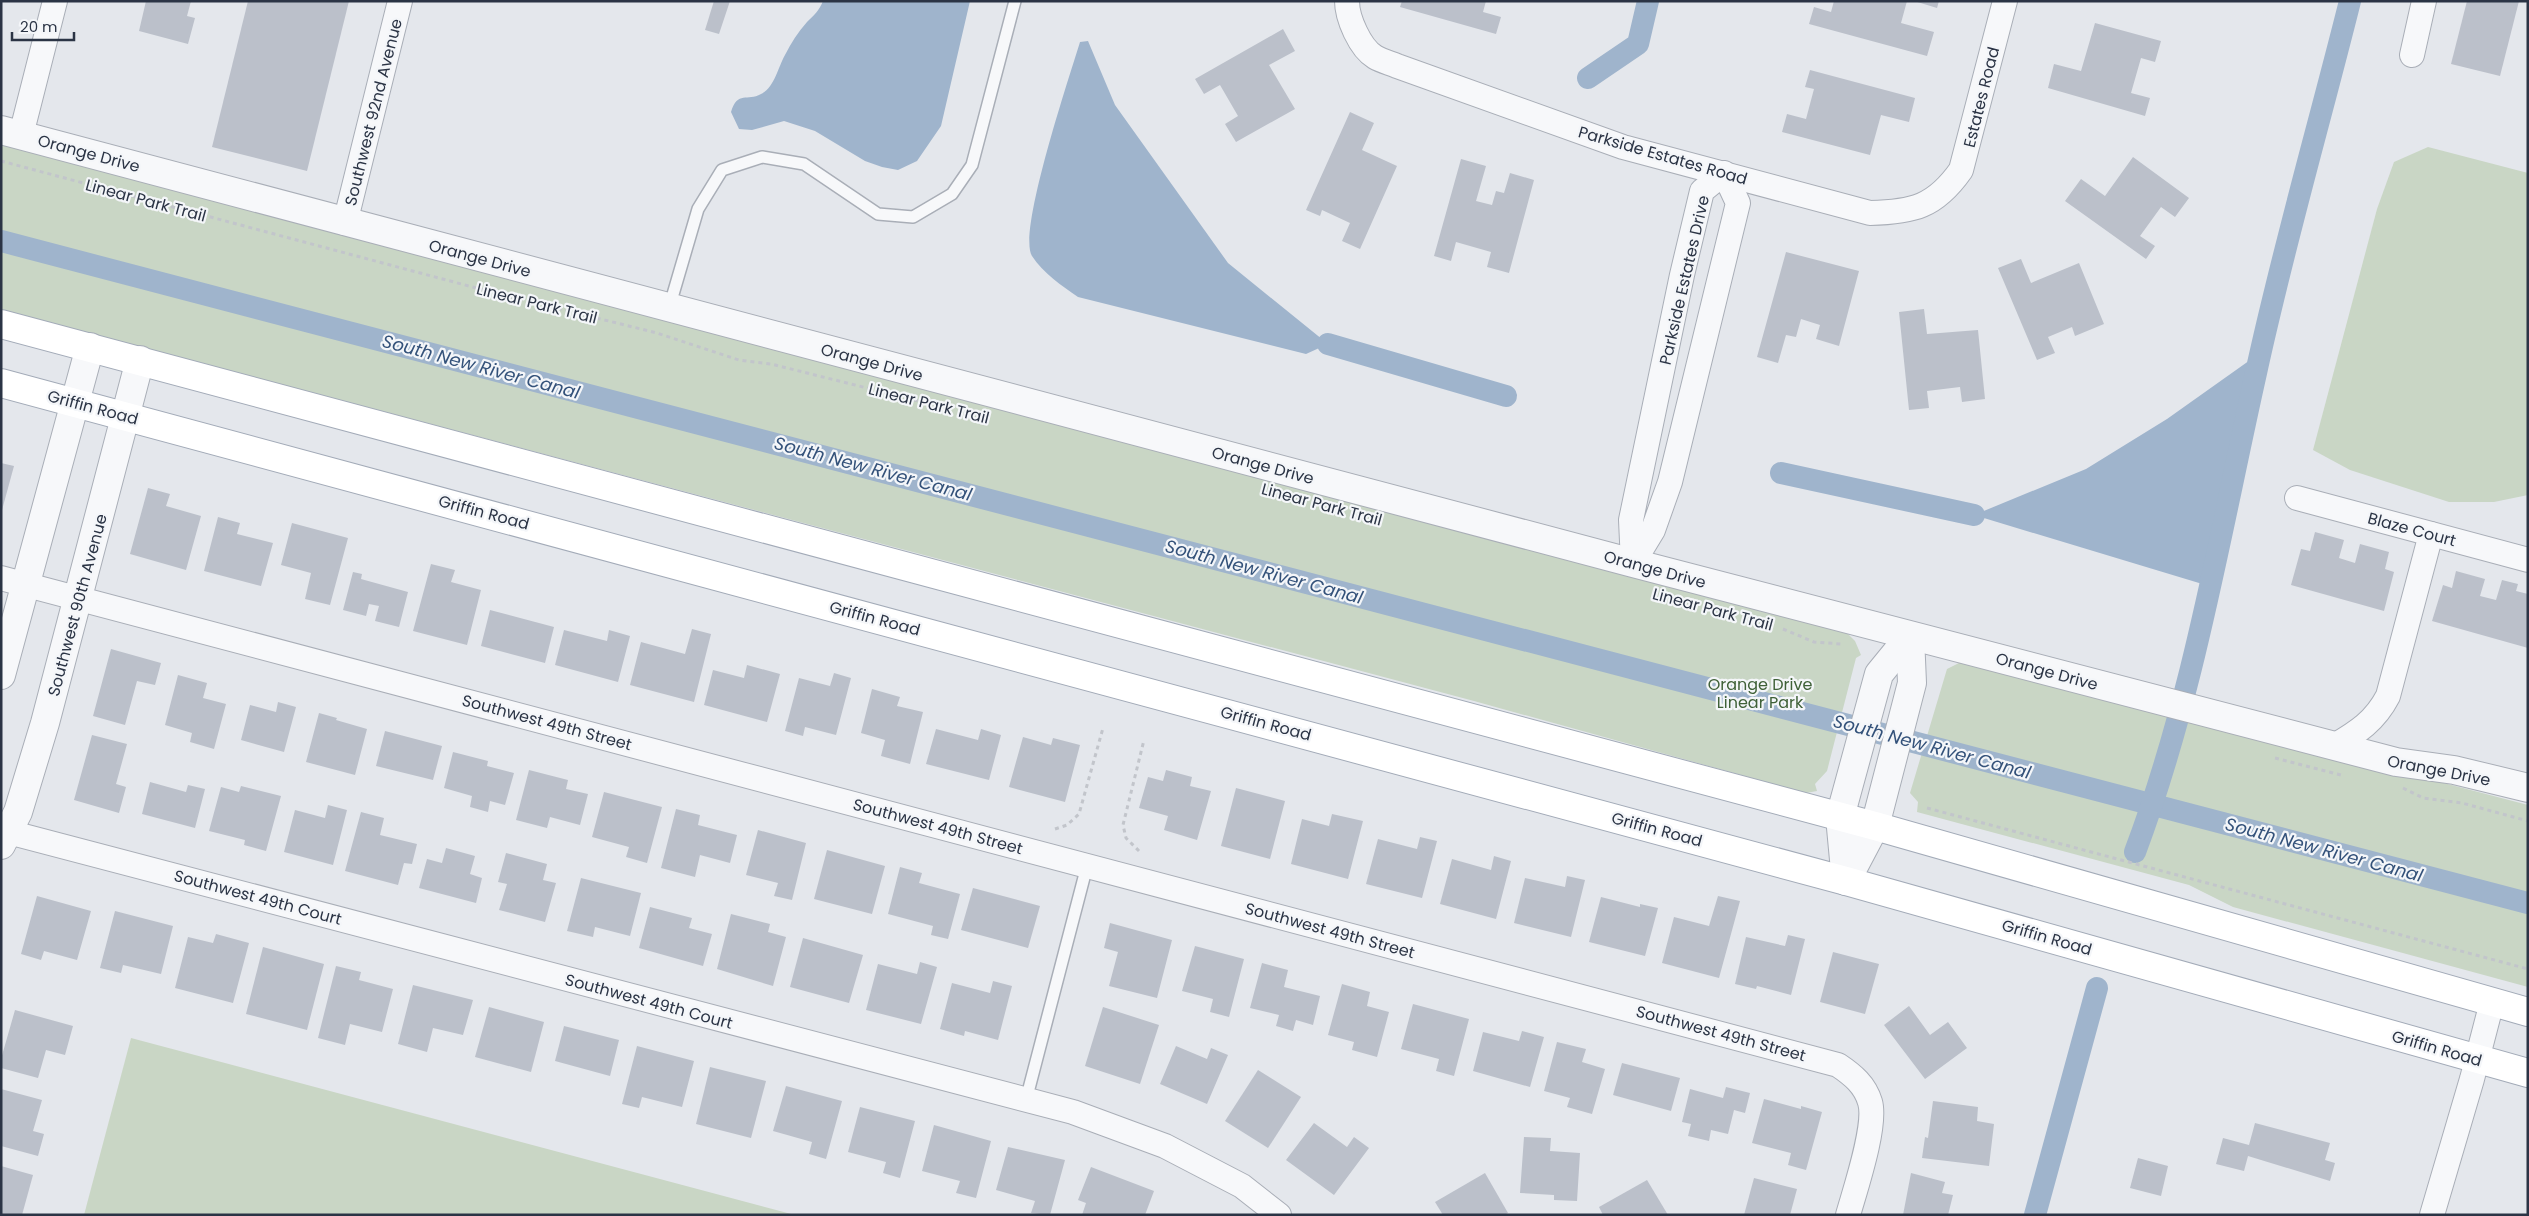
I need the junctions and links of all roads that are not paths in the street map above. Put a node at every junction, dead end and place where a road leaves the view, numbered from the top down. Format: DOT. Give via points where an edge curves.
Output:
graph roads {
  1 [pos="56,1"];
  2 [pos="400,1"];
  3 [pos="1015,1"];
  4 [pos="2005,1"];
  5 [pos="2424,1"];
  6 [pos="1347,6"];
  7 [pos="2412,55"];
  8 [pos="11,133"];
  9 [pos="1724,172"];
  10 [pos="1948,188"];
  11 [pos="345,223"];
  12 [pos="669,308"];
  13 [pos="1,324"];
  14 [pos="1671,329"];
  15 [pos="1705,339"];
  16 [pos="90,347"];
  17 [pos="140,360"];
  18 [pos="1,383"];
  19 [pos="75,402"];
  20 [pos="126,415"];
  21 [pos="2297,498"];
  22 [pos="2431,534"];
  23 [pos="2528,560"];
  24 [pos="1633,563"];
  25 [pos="14,582"];
  26 [pos="80,599"];
  27 [pos="1910,636"];
  28 [pos="1,675"];
  29 [pos="2334,746"];
  30 [pos="2528,788"];
  31 [pos="1840,817"];
  32 [pos="1875,826"];
  33 [pos="3,836"];
  34 [pos="1087,866"];
  35 [pos="1846,881"];
  36 [pos="2492,1002"];
  37 [pos="2528,1012"];
  38 [pos="2477,1060"];
  39 [pos="2528,1073"];
  40 [pos="1026,1100"];
  41 [pos="1279,1215"];
  42 [pos="1848,1215"];
  43 [pos="2432,1215"];
  1 -- 8 [label="street"];
  2 -- 11 [label="street, Southwest 92nd Avenue"];
  3 -- 12 [label="lane" via="972,165 952,194 913,217 878,214 804,164 762,157 722,170 698,209"];
  4 -- 10 [label="street, Estates Road" via="1967,152 1961,170"];
  5 -- 7 [label="street"];
  6 -- 9 [label="street, Parkside Estates Road" via="1355,34 1373,56 1623,147"];
  8 -- 11 [label="street, Orange Drive"];
  9 -- 10 [label="street, Parkside Estates Road" via="1870,213 1900,213 1929,203"];
  9 -- 14 [label="street, Parkside Estates Drive" via="1702,191"];
  9 -- 15 [label="street, Parkside Estates Drive" via="1738,203"];
  11 -- 12 [label="street, Orange Drive"];
  12 -- 24 [label="street, Orange Drive"];
  13 -- 16 [label="main road"];
  14 -- 15 [label="street"];
  14 -- 24 [label="street, Parkside Estates Drive" via="1631,520"];
  15 -- 24 [label="street, Parkside Estates Drive" via="1670,482 1654,530"];
  16 -- 17 [label="main road"];
  16 -- 19 [label="street"];
  17 -- 20 [label="street, Southwest 90th Avenue"];
  17 -- 31 [label="main road"];
  18 -- 19 [label="main road, Griffin Road"];
  19 -- 20 [label="main road, Griffin Road"];
  19 -- 25 [label="street"];
  20 -- 26 [label="street, Southwest 90th Avenue"];
  20 -- 35 [label="main road, Griffin Road"];
  21 -- 22 [label="street, Blaze Court"];
  22 -- 23 [label="street, Blaze Court"];
  22 -- 29 [label="street" via="2388,696 2380,712 2364,728"];
  24 -- 27 [label="street, Orange Drive"];
  25 -- 26 [label="street, Southwest 49th Street"];
  25 -- 28 [label="street"];
  26 -- 33 [label="street, Southwest 90th Avenue" via="18,812"];
  26 -- 34 [label="street, Southwest 49th Street"];
  27 -- 29 [label="street, Orange Drive"];
  27 -- 31 [label="street" via="1879,674"];
  27 -- 32 [label="street" via="1912,683"];
  29 -- 30 [label="street, Orange Drive" via="2396,762 2454,770"];
  31 -- 32 [label="main road"];
  31 -- 35 [label="street"];
  32 -- 35 [label="street"];
  32 -- 36 [label="main road"];
  33 -- 40 [label="street, Southwest 49th Court"];
  34 -- 40 [label="lane"];
  34 -- 42 [label="street, Southwest 49th Street" via="1838,1065 1852,1074 1871,1104 1870,1129"];
  35 -- 38 [label="main road, Griffin Road"];
  36 -- 37 [label="main road"];
  36 -- 38 [label="street"];
  38 -- 39 [label="main road, Griffin Road"];
  38 -- 43 [label="street"];
  40 -- 41 [label="street, Southwest 49th Court" via="1073,1112 1165,1146 1242,1186"];
}
